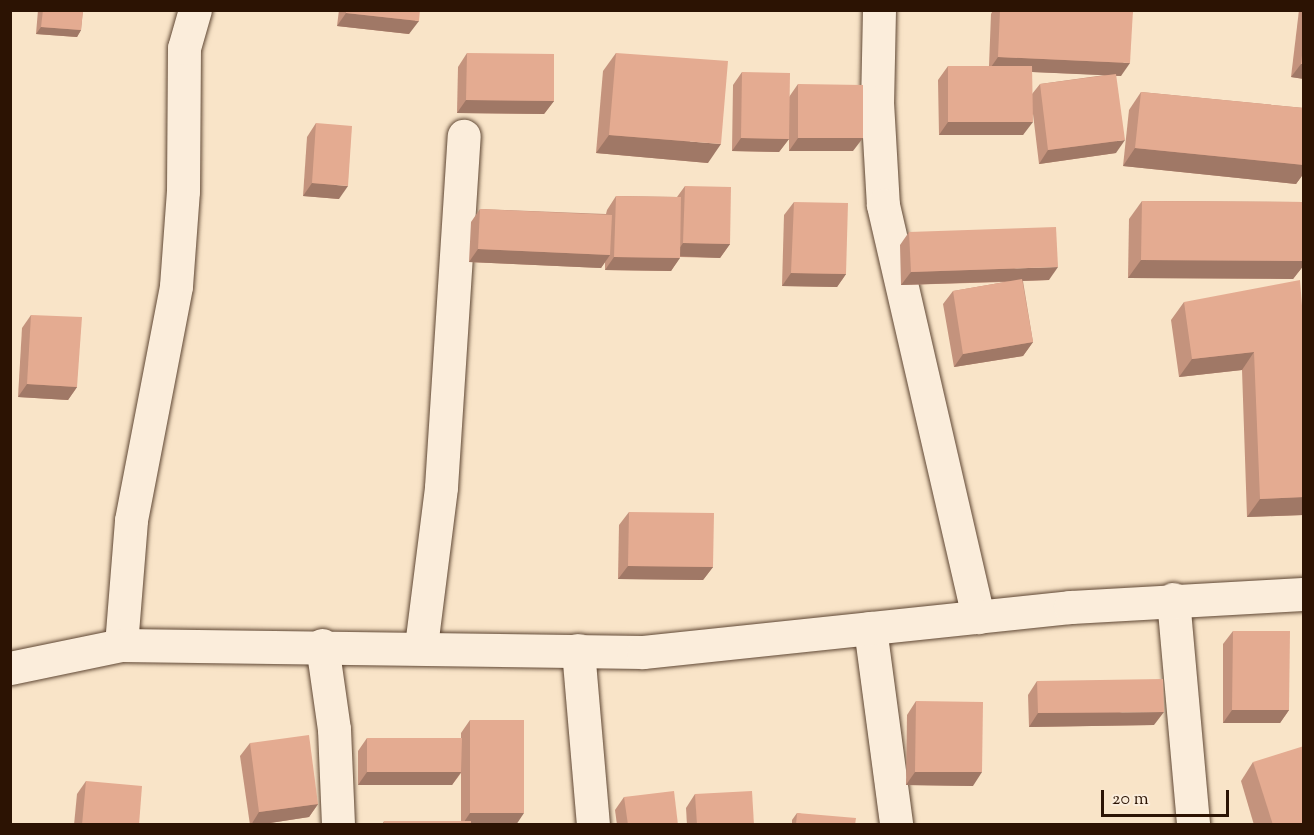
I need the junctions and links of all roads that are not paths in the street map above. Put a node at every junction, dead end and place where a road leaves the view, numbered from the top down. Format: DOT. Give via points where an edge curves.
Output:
graph roads {
  1 [pos="195,10"];
  2 [pos="879,10"];
  3 [pos="464,136"];
  4 [pos="1304,594"];
  5 [pos="1173,598"];
  6 [pos="978,617"];
  7 [pos="870,628"];
  8 [pos="121,645"];
  9 [pos="322,645"];
  10 [pos="421,646"];
  11 [pos="578,650"];
  12 [pos="10,669"];
  13 [pos="338,825"];
  14 [pos="593,825"];
  15 [pos="896,825"];
  16 [pos="1193,825"];
  1 -- 8 [label="street" via="184,48 183,191 176,286 131,520"];
  2 -- 6 [label="street" via="877,102 883,206"];
  3 -- 10 [label="street" via="441,488"];
  4 -- 5 [label="street"];
  5 -- 6 [label="street"];
  5 -- 16 [label="street"];
  6 -- 7 [label="street"];
  7 -- 11 [label="street" via="643,652"];
  7 -- 15 [label="street"];
  8 -- 9 [label="street"];
  8 -- 12 [label="street"];
  9 -- 10 [label="street"];
  9 -- 13 [label="street" via="334,729"];
  10 -- 11 [label="street"];
  11 -- 14 [label="street"];
}
